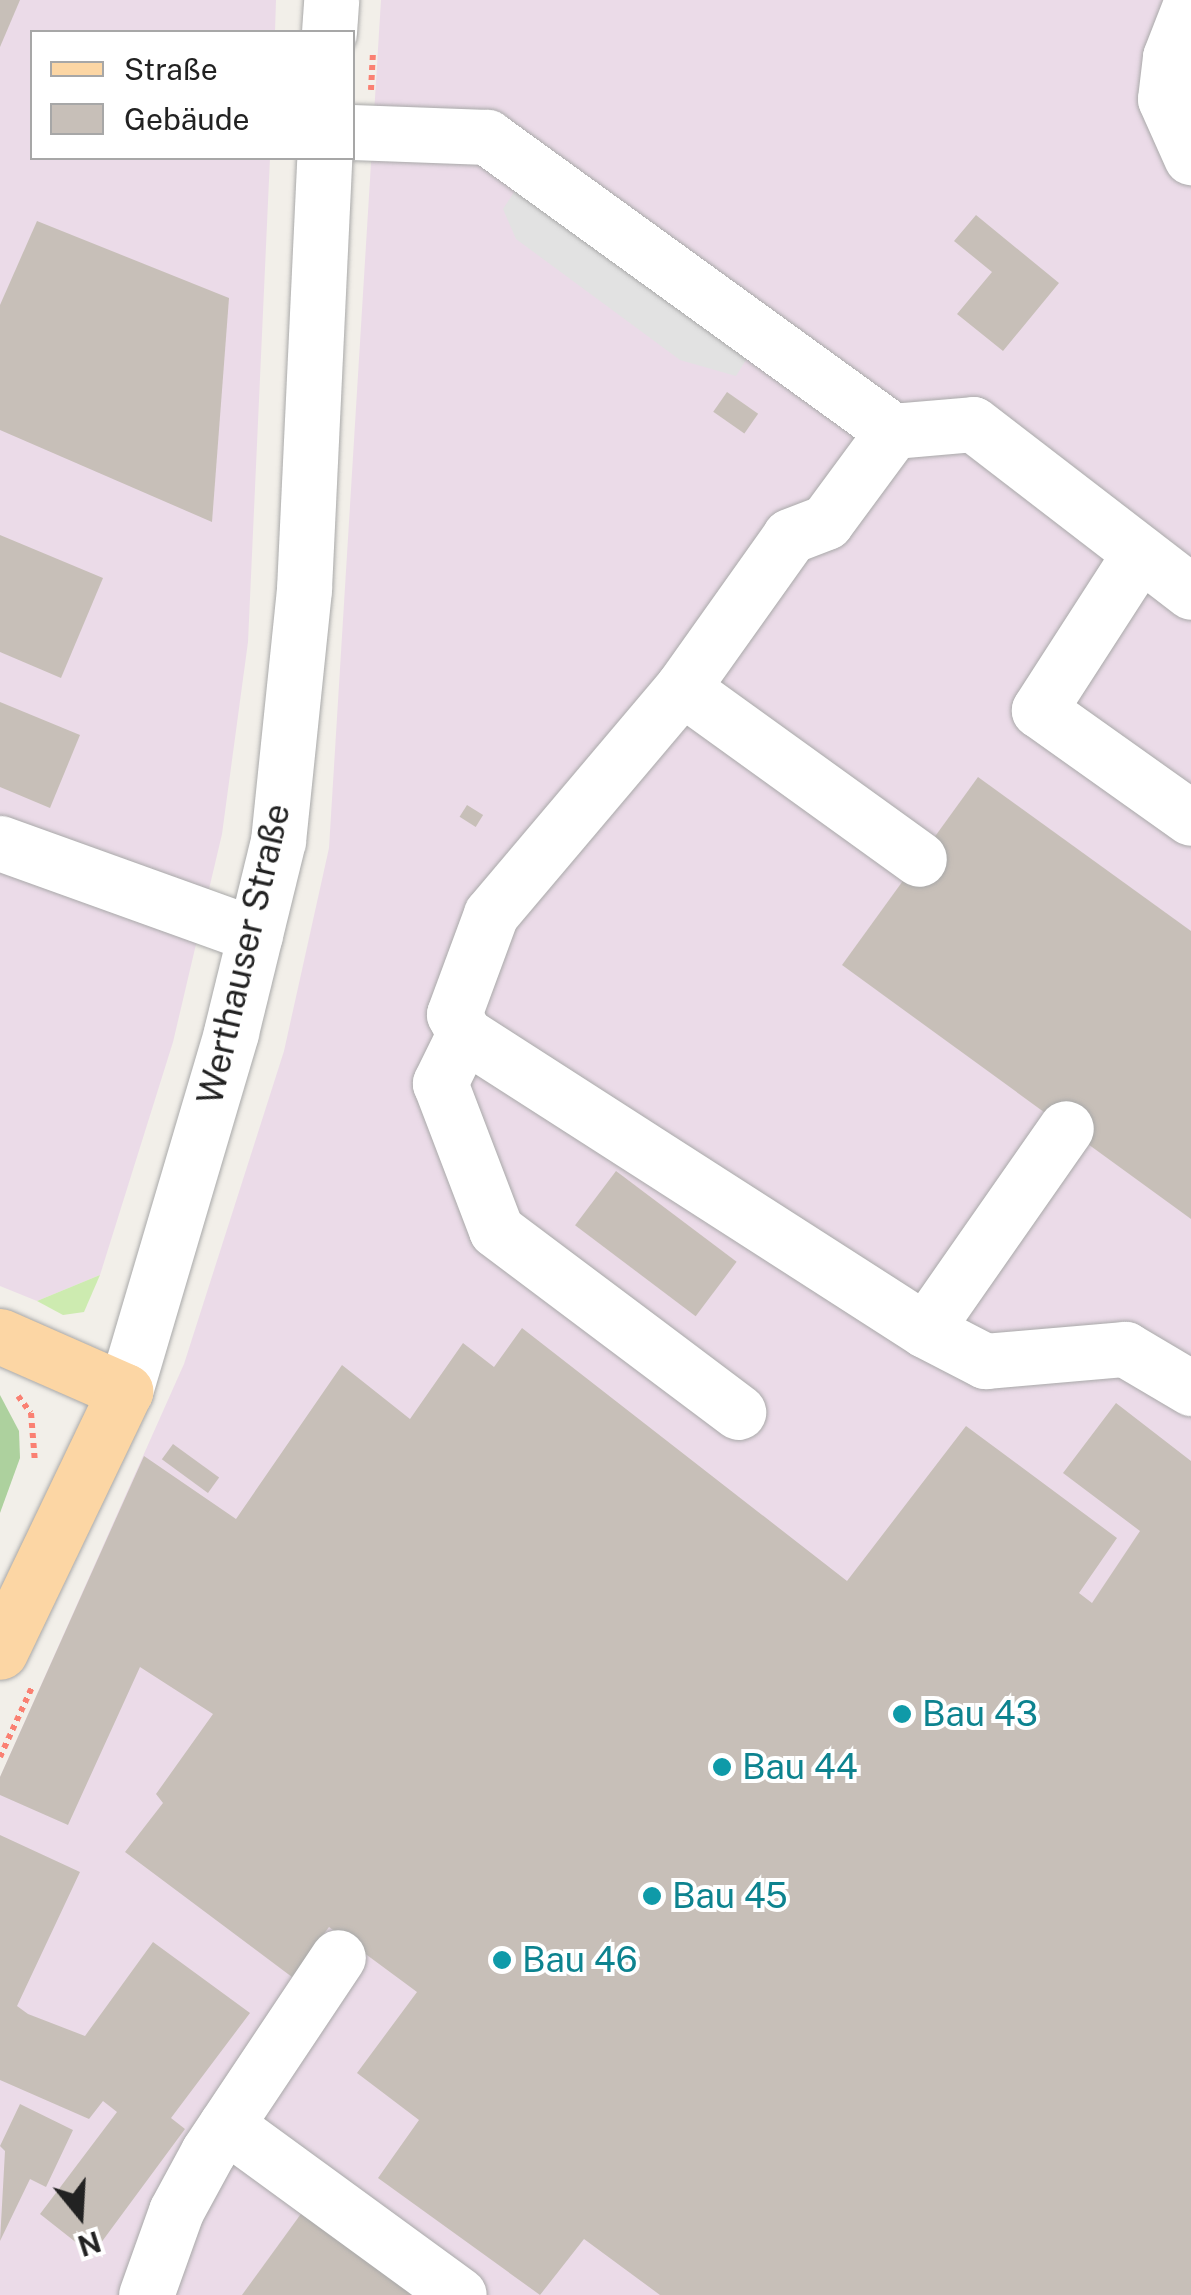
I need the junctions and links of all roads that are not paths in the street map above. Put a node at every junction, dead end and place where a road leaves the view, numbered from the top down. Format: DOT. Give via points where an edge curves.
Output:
graph roads {
  1 [pos="330,0"];
  2 [pos="1191,2"];
  3 [pos="329,30"];
  4 [pos="355,132"];
  5 [pos="1191,157"];
  6 [pos="324,160"];
  7 [pos="893,432"];
  8 [pos="1140,553"];
  9 [pos="1191,592"];
  10 [pos="682,688"];
  11 [pos="1191,818"];
  12 [pos="0,843"];
  13 [pos="919,859"];
  14 [pos="255,935"];
  15 [pos="464,1034"];
  16 [pos="1066,1128"];
  17 [pos="925,1330"];
  18 [pos="3,1359"];
  19 [pos="1191,1388"];
  20 [pos="124,1391"];
  21 [pos="738,1412"];
  22 [pos="0,1652"];
  23 [pos="338,1957"];
  24 [pos="226,2125"];
  25 [pos="146,2295"];
  26 [pos="459,2295"];
  1 -- 3 [label="street"];
  2 -- 5 [label="street" via="1170,58 1165,99"];
  4 -- 7 [label="street" via="487,137"];
  6 -- 14 [label="street, Werthauser Straße" via="304,589 278,842"];
  7 -- 8 [label="street" via="974,424"];
  7 -- 10 [label="street" via="826,522 790,536"];
  8 -- 9 [label="street"];
  8 -- 11 [label="street" via="1040,710"];
  10 -- 13 [label="street"];
  10 -- 15 [label="street" via="490,914 454,1014"];
  12 -- 14 [label="street"];
  14 -- 20 [label="street, Werthauser Straße"];
  15 -- 17 [label="street"];
  15 -- 21 [label="street" via="440,1082 496,1230"];
  16 -- 17 [label="street"];
  17 -- 19 [label="street" via="986,1361 1125,1349"];
  18 -- 20 [label="main road"];
  20 -- 22 [label="main road, Werthauser Straße"];
  23 -- 24 [label="street"];
  24 -- 25 [label="street" via="176,2211"];
  24 -- 26 [label="street"];
}
